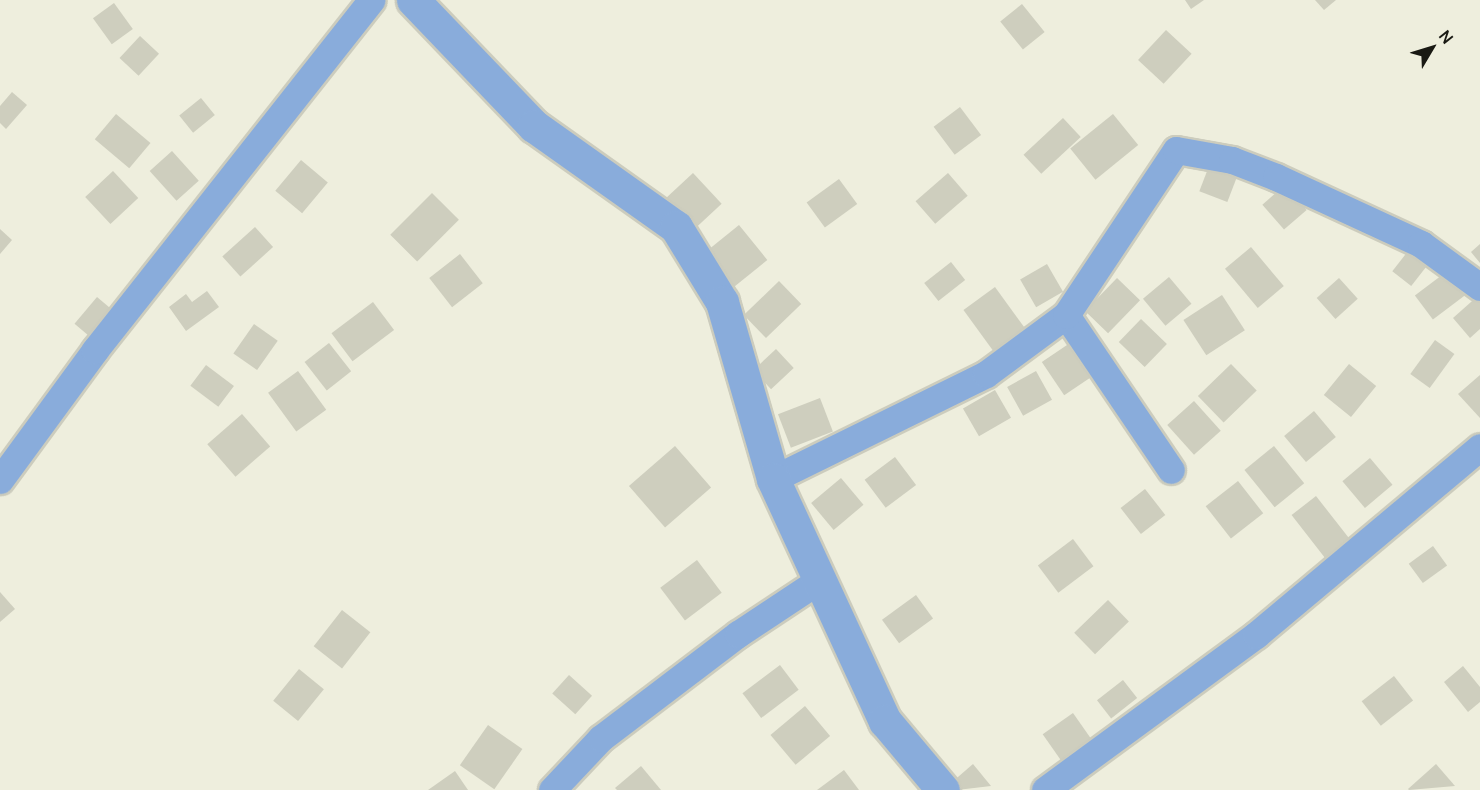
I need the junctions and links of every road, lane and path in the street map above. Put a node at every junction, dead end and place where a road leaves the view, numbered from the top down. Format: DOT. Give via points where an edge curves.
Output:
graph roads {
  1 [pos="371,0"];
  2 [pos="413,0"];
  3 [pos="1480,287"];
  4 [pos="1066,315"];
  5 [pos="1480,447"];
  6 [pos="1171,470"];
  7 [pos="773,479"];
  8 [pos="0,480"];
  9 [pos="818,581"];
  10 [pos="552,790"];
  11 [pos="943,790"];
  12 [pos="1045,790"];
  1 -- 8 [label="street" via="95,350"];
  2 -- 7 [label="street" via="534,126 676,227 722,302"];
  3 -- 4 [label="street" via="1421,244 1276,177 1232,160 1176,150"];
  4 -- 6 [label="street"];
  4 -- 7 [label="street" via="986,374"];
  5 -- 12 [label="street" via="1256,635"];
  7 -- 9 [label="street"];
  9 -- 10 [label="street" via="738,634 600,738"];
  9 -- 11 [label="street" via="885,721"];
}
